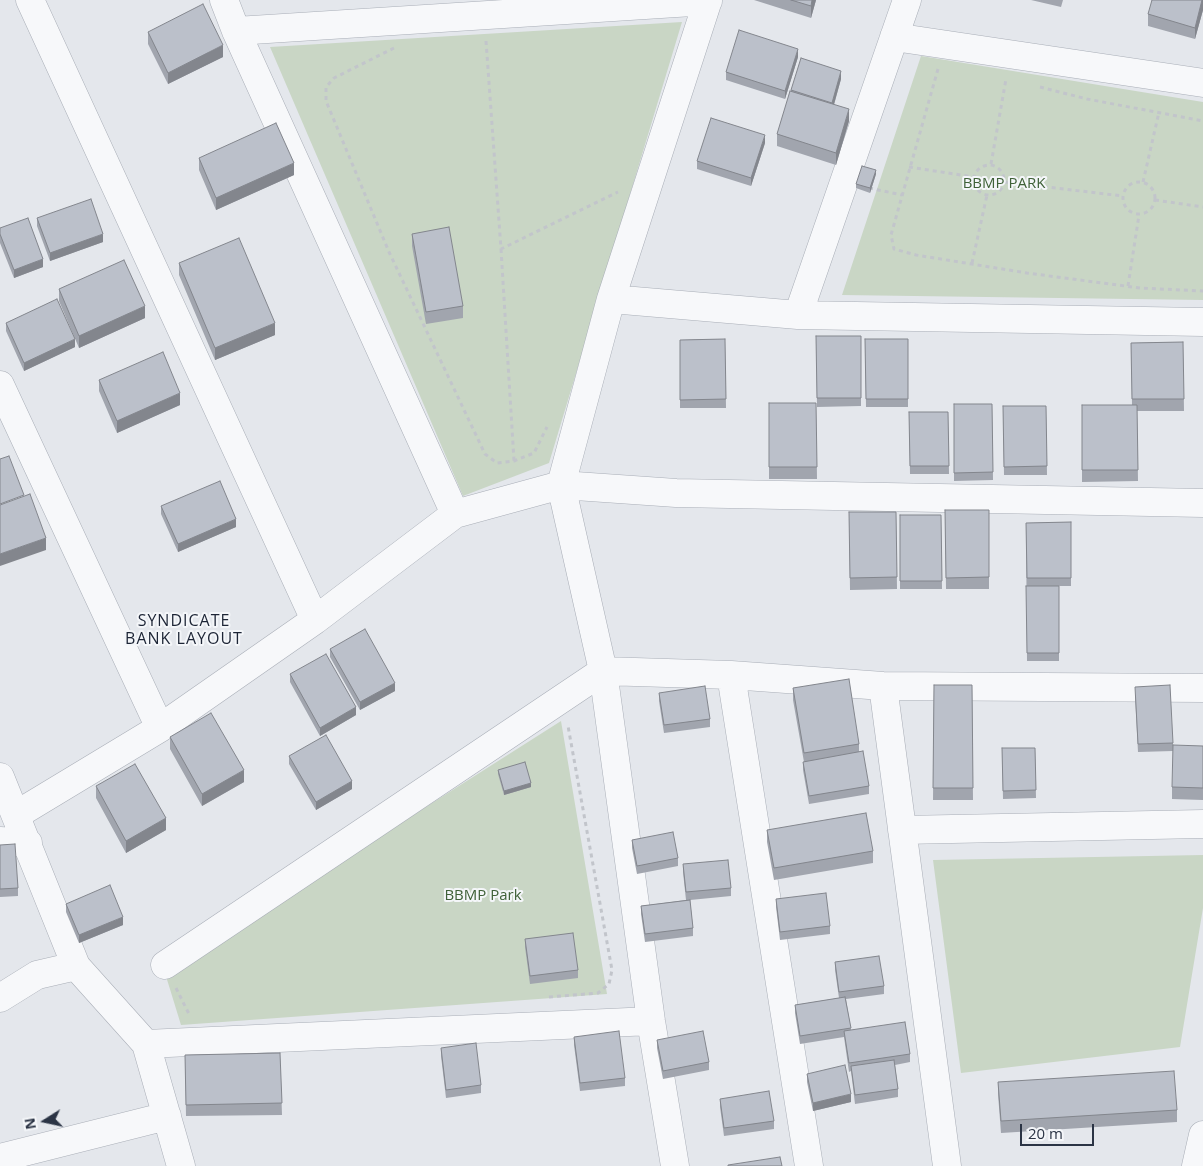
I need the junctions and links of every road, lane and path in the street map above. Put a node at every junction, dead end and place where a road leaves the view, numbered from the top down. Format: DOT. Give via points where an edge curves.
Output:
graph roads {
  1 [pos="30,0"];
  2 [pos="224,0"];
  3 [pos="708,0"];
  4 [pos="907,0"];
  5 [pos="236,31"];
  6 [pos="894,37"];
  7 [pos="486,38"];
  8 [pos="494,38"];
  9 [pos="477,39"];
  10 [pos="402,44"];
  11 [pos="942,66"];
  12 [pos="1000,78"];
  13 [pos="1006,79"];
  14 [pos="1015,81"];
  15 [pos="1203,83"];
  16 [pos="1033,86"];
  17 [pos="1159,112"];
  18 [pos="1203,120"];
  19 [pos="991,164"];
  20 [pos="910,167"];
  21 [pos="974,177"];
  22 [pos="1004,182"];
  23 [pos="1143,182"];
  24 [pos="844,183"];
  25 [pos="619,192"];
  26 [pos="902,195"];
  27 [pos="987,195"];
  28 [pos="1123,196"];
  29 [pos="1155,200"];
  30 [pos="1203,207"];
  31 [pos="1139,215"];
  32 [pos="502,249"];
  33 [pos="972,263"];
  34 [pos="1128,286"];
  35 [pos="1203,291"];
  36 [pos="611,299"];
  37 [pos="798,314"];
  38 [pos="1203,322"];
  39 [pos="0,385"];
  40 [pos="550,420"];
  41 [pos="514,461"];
  42 [pos="561,485"];
  43 [pos="1203,503"];
  44 [pos="455,514"];
  45 [pos="315,620"];
  46 [pos="603,671"];
  47 [pos="731,675"];
  48 [pos="883,686"];
  49 [pos="1203,688"];
  50 [pos="563,698"];
  51 [pos="160,728"];
  52 [pos="0,777"];
  53 [pos="16,816"];
  54 [pos="1203,824"];
  55 [pos="902,830"];
  56 [pos="0,841"];
  57 [pos="28,843"];
  58 [pos="165,965"];
  59 [pos="76,966"];
  60 [pos="12,983"];
  61 [pos="0,998"];
  62 [pos="542,998"];
  63 [pos="651,1021"];
  64 [pos="193,1022"];
  65 [pos="146,1044"];
  66 [pos="167,1116"];
  67 [pos="1203,1135"];
  68 [pos="0,1158"];
  69 [pos="182,1166"];
  70 [pos="675,1166"];
  71 [pos="810,1166"];
  72 [pos="948,1166"];
  73 [pos="1196,1166"];
  1 -- 45 [label="street"];
  2 -- 5 [label="street"];
  3 -- 5 [label="street"];
  3 -- 36 [label="street"];
  4 -- 6 [label="street"];
  5 -- 44 [label="street"];
  6 -- 15 [label="street"];
  6 -- 24 [label="street"];
  7 -- 8 [label="path"];
  7 -- 9 [label="path"];
  7 -- 32 [label="path"];
  10 -- 41 [label="path" via="334,78 326,87 326,101 389,252 485,454 497,463"];
  11 -- 20 [label="path" via="934,78"];
  12 -- 13 [label="path"];
  13 -- 14 [label="path"];
  13 -- 19 [label="path"];
  16 -- 17 [label="path"];
  17 -- 18 [label="path"];
  17 -- 23 [label="path"];
  19 -- 21 [label="path" via="978,168"];
  19 -- 22 [label="path" via="1000,168"];
  20 -- 21 [label="path"];
  20 -- 26 [label="path"];
  21 -- 27 [label="path" via="978,191"];
  22 -- 27 [label="path" via="1000,190"];
  22 -- 28 [label="path"];
  23 -- 28 [label="path" via="1132,184"];
  23 -- 29 [label="path" via="1152,188"];
  24 -- 26 [label="path"];
  24 -- 37 [label="street"];
  25 -- 32 [label="path"];
  26 -- 33 [label="path" via="891,236 894,249"];
  27 -- 33 [label="path"];
  28 -- 31 [label="path" via="1125,207"];
  29 -- 30 [label="path"];
  29 -- 31 [label="path" via="1149,211"];
  31 -- 34 [label="path"];
  32 -- 41 [label="path"];
  33 -- 34 [label="path"];
  34 -- 35 [label="path"];
  36 -- 37 [label="street"];
  36 -- 42 [label="street"];
  37 -- 38 [label="street"];
  39 -- 51 [label="street"];
  40 -- 41 [label="path" via="534,453"];
  42 -- 43 [label="street" via="676,493"];
  42 -- 44 [label="street"];
  42 -- 46 [label="street"];
  44 -- 45 [label="street"];
  45 -- 51 [label="street"];
  46 -- 47 [label="street"];
  46 -- 50 [label="street"];
  46 -- 63 [label="street"];
  47 -- 48 [label="street"];
  47 -- 71 [label="street"];
  48 -- 49 [label="street"];
  48 -- 55 [label="street"];
  50 -- 58 [label="street"];
  50 -- 62 [label="path" via="612,970 609,984 598,993"];
  51 -- 53 [label="street"];
  52 -- 53 [label="street"];
  53 -- 57 [label="street"];
  54 -- 55 [label="street"];
  55 -- 72 [label="street"];
  56 -- 57 [label="street"];
  57 -- 59 [label="street"];
  58 -- 64 [label="path"];
  59 -- 60 [label="street"];
  59 -- 65 [label="street"];
  60 -- 61 [label="street"];
  63 -- 65 [label="street"];
  63 -- 70 [label="street"];
  65 -- 66 [label="street"];
  66 -- 68 [label="street"];
  66 -- 69 [label="street"];
  67 -- 73 [label="street"];
}
